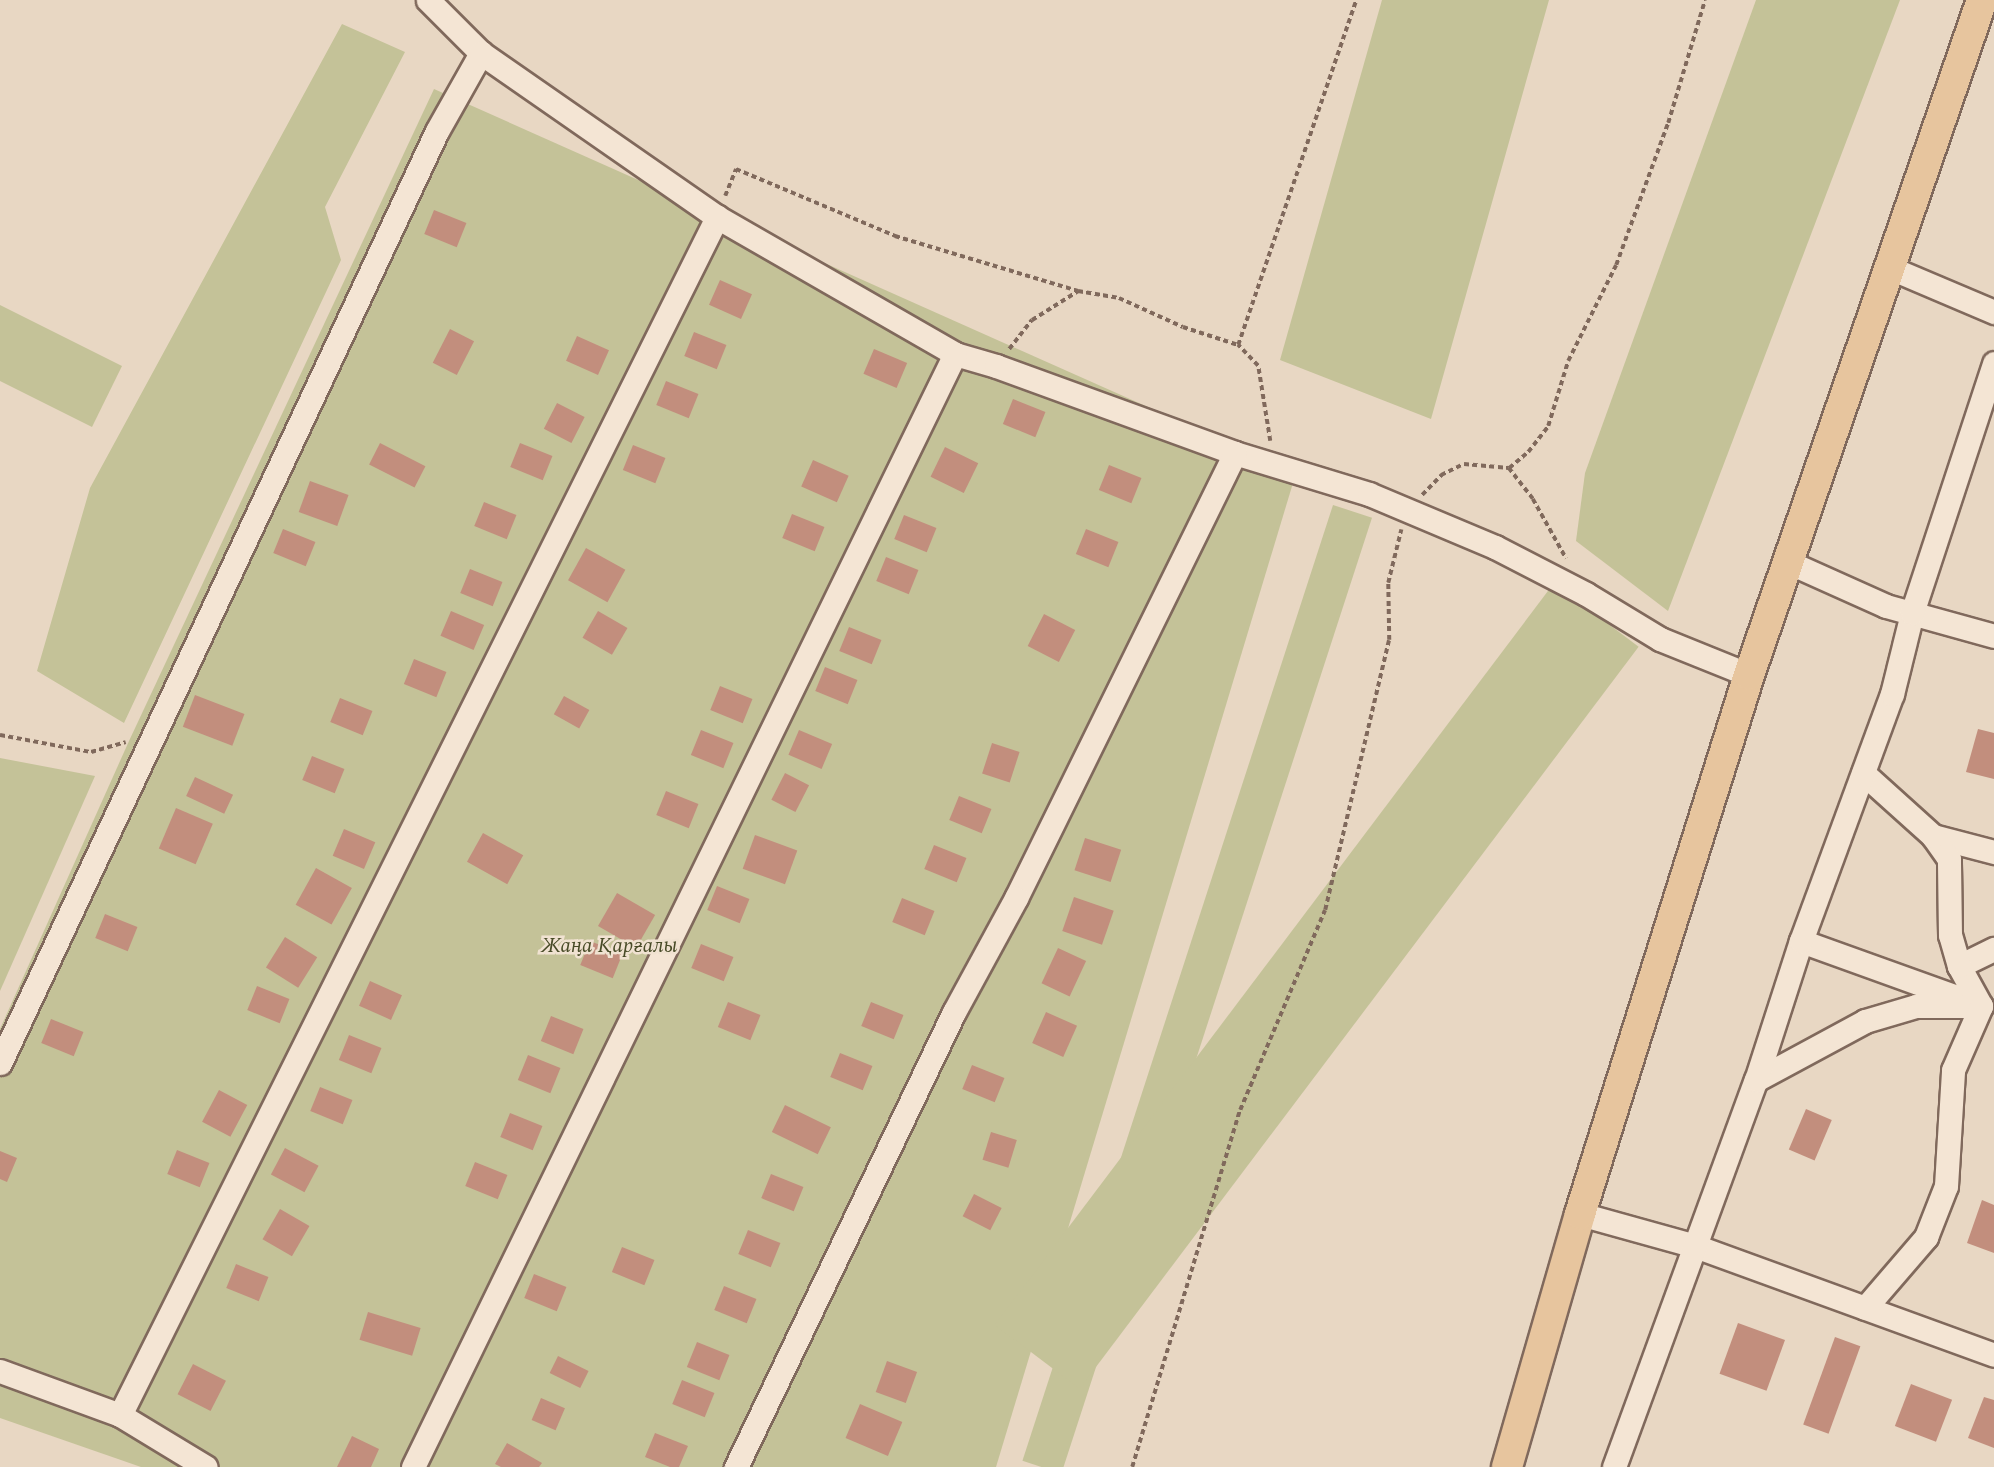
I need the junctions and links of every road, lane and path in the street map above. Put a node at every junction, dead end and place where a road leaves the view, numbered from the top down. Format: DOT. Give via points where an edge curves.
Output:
graph roads {
  1 [pos="428,0"];
  2 [pos="1356,0"];
  3 [pos="1705,0"];
  4 [pos="1982,0"];
  5 [pos="481,54"];
  6 [pos="717,218"];
  7 [pos="1888,267"];
  8 [pos="1077,291"];
  9 [pos="1994,313"];
  10 [pos="1238,345"];
  11 [pos="955,354"];
  12 [pos="1994,363"];
  13 [pos="996,366"];
  14 [pos="1235,453"];
  15 [pos="1270,462"];
  16 [pos="1510,468"];
  17 [pos="1406,512"];
  18 [pos="1566,558"];
  19 [pos="1788,562"];
  20 [pos="1913,613"];
  21 [pos="1994,636"];
  22 [pos="1749,674"];
  23 [pos="0,735"];
  24 [pos="153,742"];
  25 [pos="1863,773"];
  26 [pos="1933,836"];
  27 [pos="1994,852"];
  28 [pos="1801,941"];
  29 [pos="1994,949"];
  30 [pos="1959,966"];
  31 [pos="1987,1009"];
  32 [pos="0,1063"];
  33 [pos="1756,1080"];
  34 [pos="1580,1214"];
  35 [pos="1695,1246"];
  36 [pos="1865,1308"];
  37 [pos="1994,1355"];
  38 [pos="0,1371"];
  39 [pos="121,1415"];
  40 [pos="206,1467"];
  41 [pos="413,1467"];
  42 [pos="736,1467"];
  43 [pos="1132,1467"];
  44 [pos="1507,1467"];
  45 [pos="1614,1467"];
  1 -- 5 [label="street"];
  2 -- 10 [label="path"];
  3 -- 16 [label="path" via="1668,124 1616,265 1568,361 1548,426"];
  4 -- 7 [label="main road"];
  5 -- 6 [label="street"];
  5 -- 24 [label="street" via="437,131"];
  6 -- 8 [label="path" via="736,169 895,236"];
  6 -- 11 [label="street"];
  6 -- 39 [label="street"];
  7 -- 9 [label="street"];
  7 -- 19 [label="main road"];
  8 -- 10 [label="path" via="1119,298"];
  8 -- 13 [label="path" via="1032,320"];
  10 -- 15 [label="path" via="1258,366"];
  11 -- 13 [label="street"];
  11 -- 41 [label="street"];
  12 -- 20 [label="street"];
  13 -- 14 [label="street"];
  14 -- 15 [label="street"];
  14 -- 42 [label="street" via="1016,898 954,1013"];
  15 -- 17 [label="street" via="1369,494"];
  16 -- 17 [label="path" via="1464,464 1441,475"];
  16 -- 18 [label="path"];
  17 -- 22 [label="street" via="1495,547 1660,639"];
  17 -- 43 [label="path" via="1388,583 1389,640 1325,910 1240,1110"];
  19 -- 20 [label="street" via="1886,606"];
  19 -- 22 [label="main road"];
  20 -- 21 [label="street"];
  20 -- 25 [label="street" via="1892,694"];
  22 -- 34 [label="main road"];
  23 -- 24 [label="path" via="91,752 129,741"];
  24 -- 32 [label="street"];
  25 -- 26 [label="street"];
  25 -- 28 [label="street"];
  26 -- 27 [label="street"];
  26 -- 30 [label="street" via="1949,859 1950,935"];
  28 -- 31 [label="street"];
  28 -- 33 [label="street"];
  29 -- 30 [label="street"];
  30 -- 31 [label="street"];
  31 -- 33 [label="street" via="1916,1006 1865,1021"];
  31 -- 36 [label="street" via="1953,1070 1946,1186 1926,1237"];
  33 -- 35 [label="street"];
  34 -- 35 [label="street"];
  34 -- 44 [label="main road"];
  35 -- 36 [label="street"];
  35 -- 45 [label="street"];
  36 -- 37 [label="street"];
  38 -- 39 [label="street"];
  39 -- 40 [label="street"];
}
